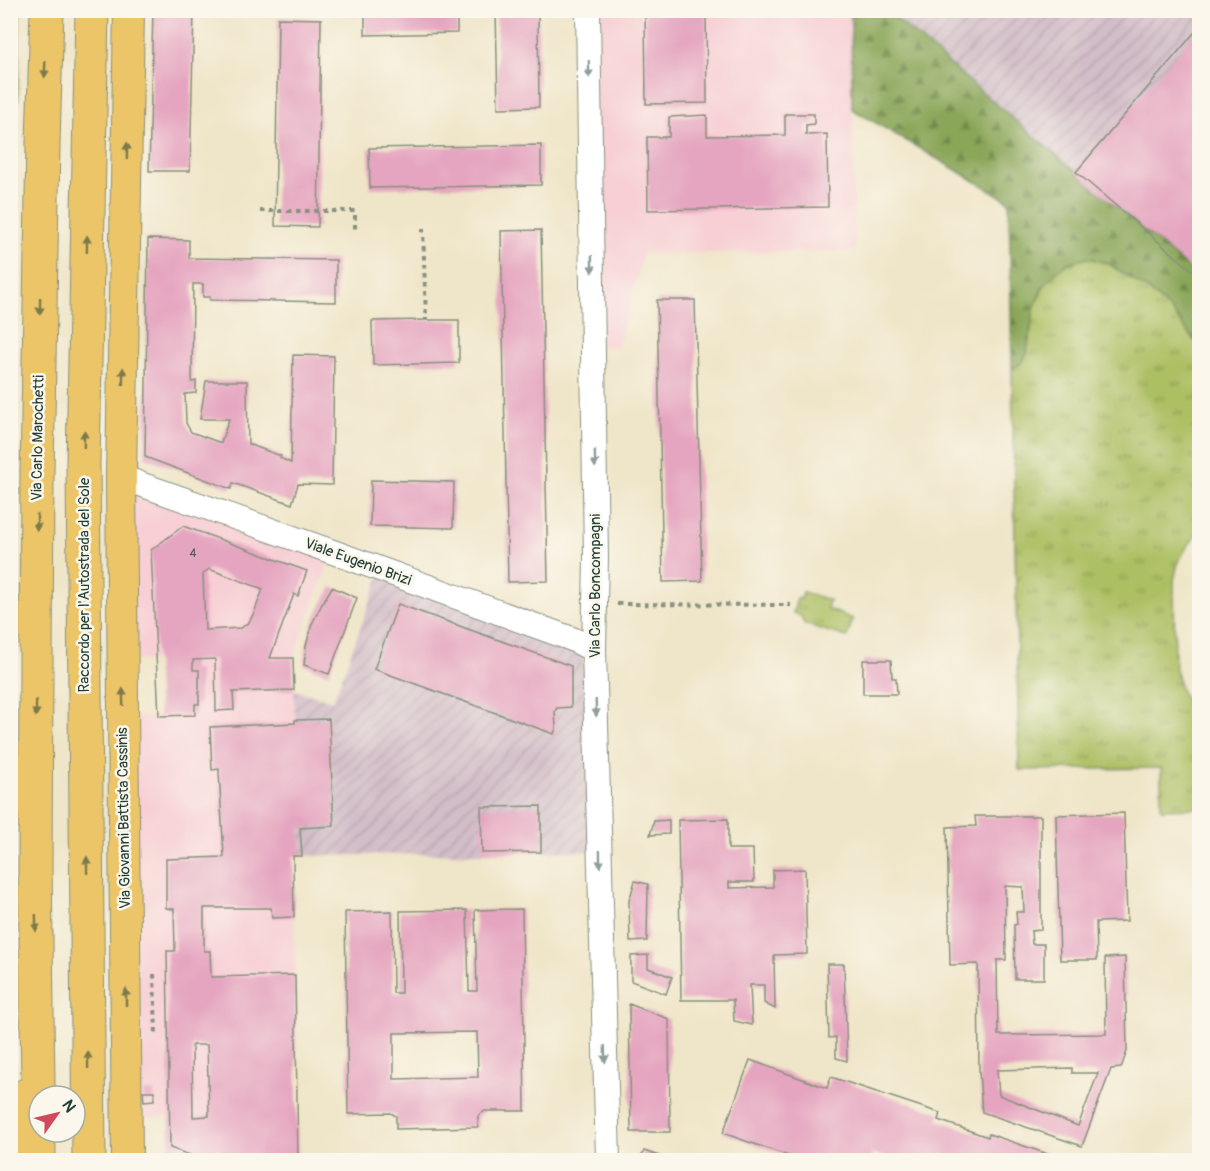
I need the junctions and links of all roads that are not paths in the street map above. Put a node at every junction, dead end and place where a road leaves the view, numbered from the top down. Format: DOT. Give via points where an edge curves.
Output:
graph roads {
  1 [pos="47,10"];
  2 [pos="92,10"];
  3 [pos="129,10"];
  4 [pos="588,10"];
  5 [pos="121,476"];
  6 [pos="37,649"];
  7 [pos="594,650"];
  8 [pos="10,677"];
  9 [pos="10,817"];
  10 [pos="35,865"];
  11 [pos="38,1046"];
  12 [pos="11,1161"];
  13 [pos="39,1161"];
  14 [pos="89,1161"];
  15 [pos="127,1161"];
  16 [pos="608,1161"];
  1 -- 6 [label="highway, Via Carlo Marochetti, one-way"];
  14 -- 2 [label="highway, Raccordo per l'Autostrada del Sole, one-way" via="83,507"];
  5 -- 3 [label="main road, one-way"];
  4 -- 7 [label="street, Via Carlo Boncompagni, one-way"];
  5 -- 7 [label="street, Viale Eugenio Brizi"];
  15 -- 5 [label="main road, Via Giovanni Battista Cassinis, one-way"];
  6 -- 8 [label="highway"];
  6 -- 10 [label="highway, Via Carlo Marochetti, one-way"];
  7 -- 16 [label="street, Via Carlo Boncompagni, one-way"];
  9 -- 10 [label="highway"];
  10 -- 11 [label="highway, one-way"];
  11 -- 12 [label="highway"];
  11 -- 13 [label="highway"];
}
